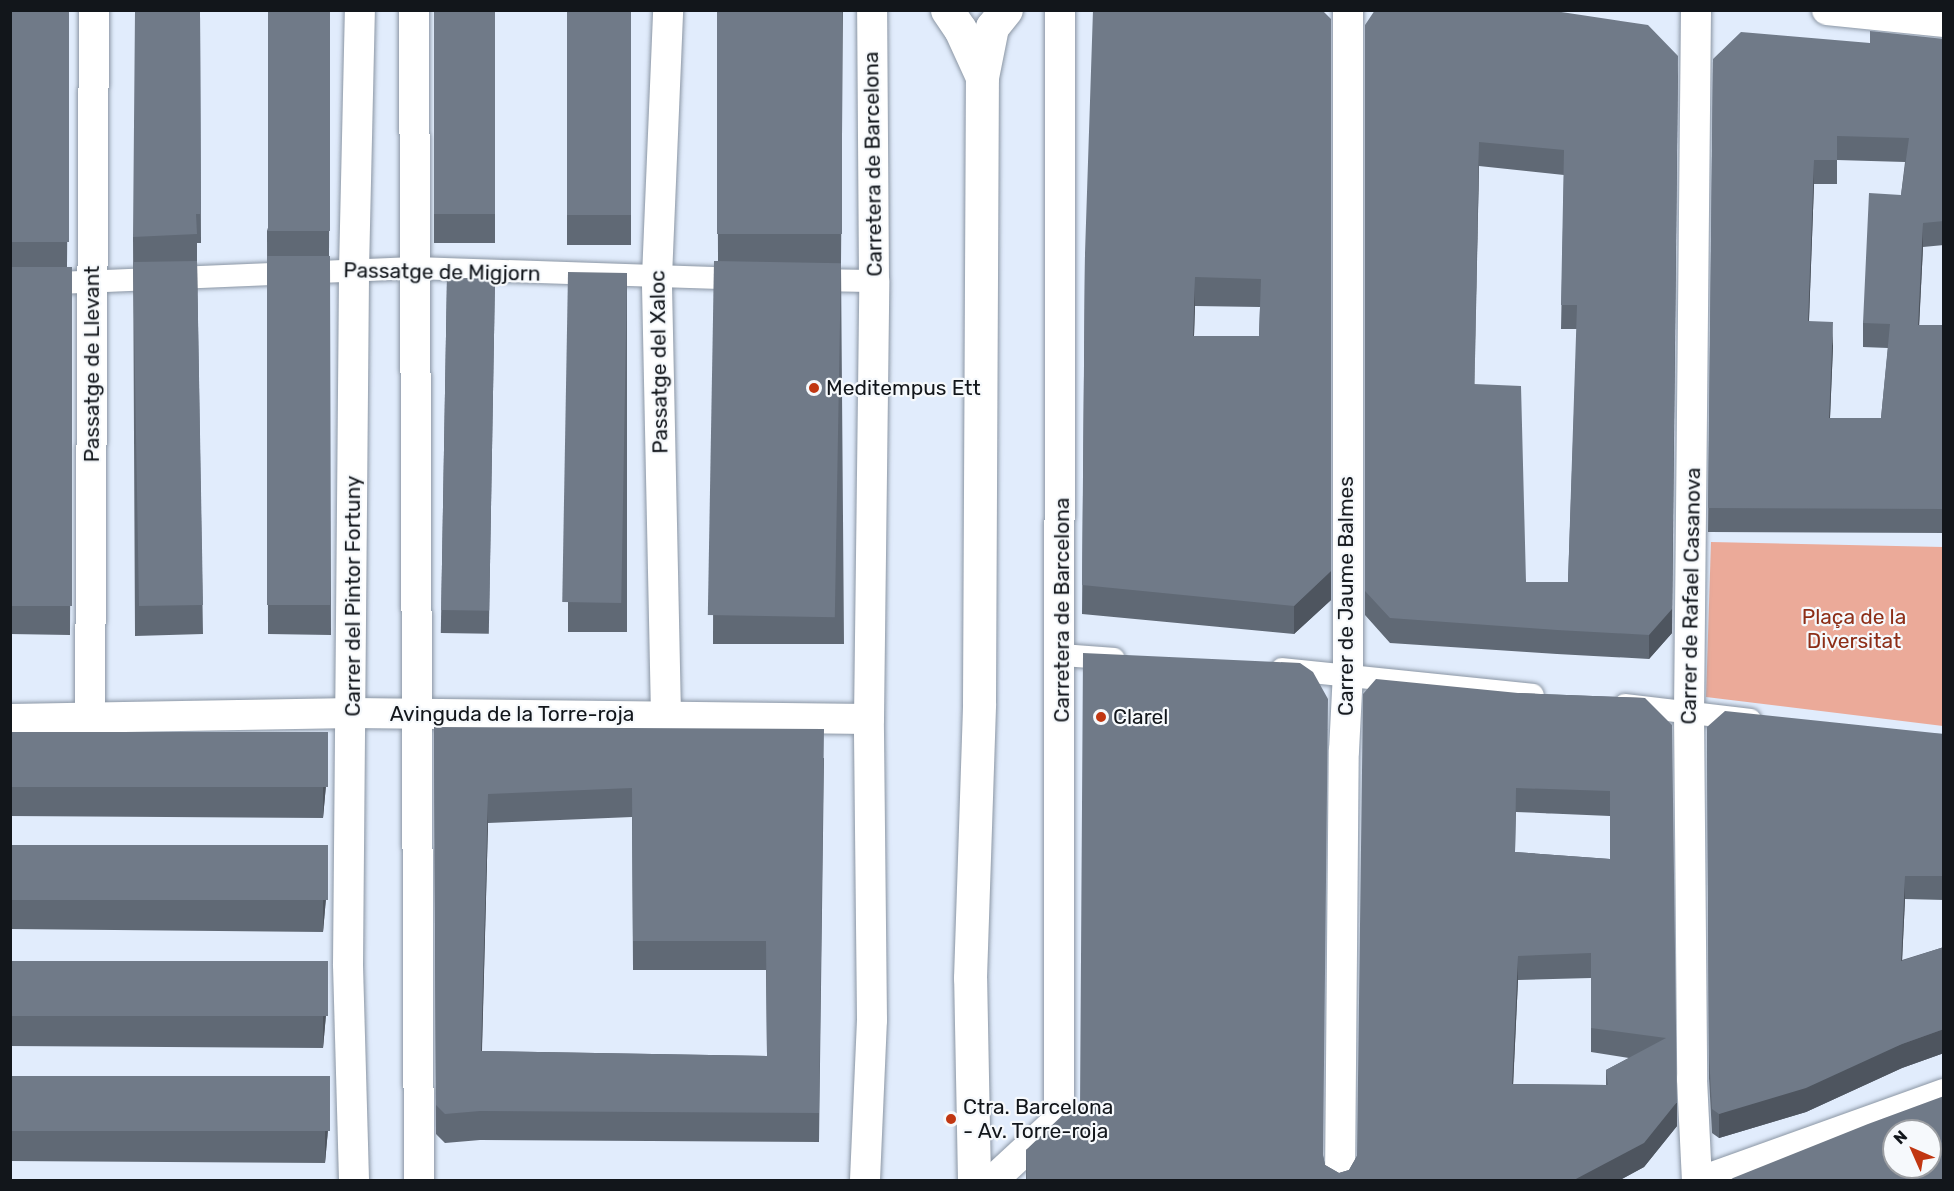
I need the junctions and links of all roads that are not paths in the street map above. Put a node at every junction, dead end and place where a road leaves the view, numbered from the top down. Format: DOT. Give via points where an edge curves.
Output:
graph roads {
  1 [pos="94,10"];
  2 [pos="360,10"];
  3 [pos="414,10"];
  4 [pos="668,10"];
  5 [pos="872,10"];
  6 [pos="947,10"];
  7 [pos="1006,10"];
  8 [pos="1060,10"];
  9 [pos="1347,10"];
  10 [pos="1696,10"];
  11 [pos="1827,10"];
  12 [pos="1944,22"];
  13 [pos="982,77"];
  14 [pos="415,268"];
  15 [pos="354,270"];
  16 [pos="657,278"];
  17 [pos="760,279"];
  18 [pos="794,280"];
  19 [pos="93,281"];
  20 [pos="874,281"];
  21 [pos="10,285"];
  22 [pos="1062,655"];
  23 [pos="1138,661"];
  24 [pos="1255,668"];
  25 [pos="1361,675"];
  26 [pos="1560,698"];
  27 [pos="1607,703"];
  28 [pos="1689,712"];
  29 [pos="353,713"];
  30 [pos="417,715"];
  31 [pos="666,715"];
  32 [pos="90,717"];
  33 [pos="10,718"];
  34 [pos="869,718"];
  35 [pos="1770,723"];
  36 [pos="315,963"];
  37 [pos="348,964"];
  38 [pos="1944,1094"];
  39 [pos="354,1180"];
  40 [pos="419,1180"];
  41 [pos="865,1180"];
  42 [pos="974,1180"];
  43 [pos="993,1180"];
  44 [pos="1340,1180"];
  45 [pos="1697,1180"];
  46 [pos="1704,1180"];
  1 -- 19 [label="street, Passatge de Llevant"];
  2 -- 15 [label="street, Carrer del Pintor Fortuny"];
  3 -- 14 [label="street"];
  4 -- 16 [label="street, Passatge del Xaloc"];
  5 -- 20 [label="street, Carretera de Barcelona"];
  6 -- 13 [label="street"];
  7 -- 13 [label="street" via="992,27"];
  8 -- 22 [label="street, Carretera de Barcelona"];
  9 -- 25 [label="street, Carrer de Jaume Balmes"];
  10 -- 28 [label="street, Carrer de Rafael Casanova"];
  11 -- 12 [label="street"];
  13 -- 42 [label="street" via="979,703 970,978"];
  14 -- 15 [label="street, Passatge de Migjorn"];
  14 -- 16 [label="street, Passatge de Migjorn"];
  14 -- 30 [label="street"];
  15 -- 19 [label="street, Passatge de Migjorn"];
  15 -- 29 [label="street, Carrer del Pintor Fortuny"];
  16 -- 17 [label="street, Passatge de Migjorn"];
  16 -- 31 [label="street, Passatge del Xaloc"];
  18 -- 20 [label="street"];
  19 -- 21 [label="street, Passatge de Migjorn"];
  19 -- 32 [label="street, Passatge de Llevant"];
  20 -- 34 [label="street, Carretera de Barcelona"];
  22 -- 23 [label="street"];
  22 -- 43 [label="street, Carretera de Barcelona" via="1059,1119"];
  24 -- 25 [label="street"];
  25 -- 26 [label="street"];
  25 -- 44 [label="street, Carrer de Jaume Balmes" via="1344,751"];
  27 -- 28 [label="street"];
  28 -- 35 [label="street"];
  28 -- 45 [label="street, Carrer de Rafael Casanova" via="1692,1079"];
  29 -- 30 [label="street, Avinguda de la Torre-roja"];
  29 -- 32 [label="street, Avinguda de la Torre-roja"];
  29 -- 37 [label="street, Carrer del Pintor Fortuny"];
  30 -- 31 [label="street, Avinguda de la Torre-roja"];
  30 -- 40 [label="street"];
  31 -- 34 [label="street, Avinguda de la Torre-roja"];
  32 -- 33 [label="street, Avinguda de la Torre-roja"];
  34 -- 41 [label="street, Carretera de Barcelona" via="872,1020"];
  36 -- 37 [label="street"];
  37 -- 39 [label="street, Carrer del Pintor Fortuny"];
  38 -- 46 [label="street"];
}
